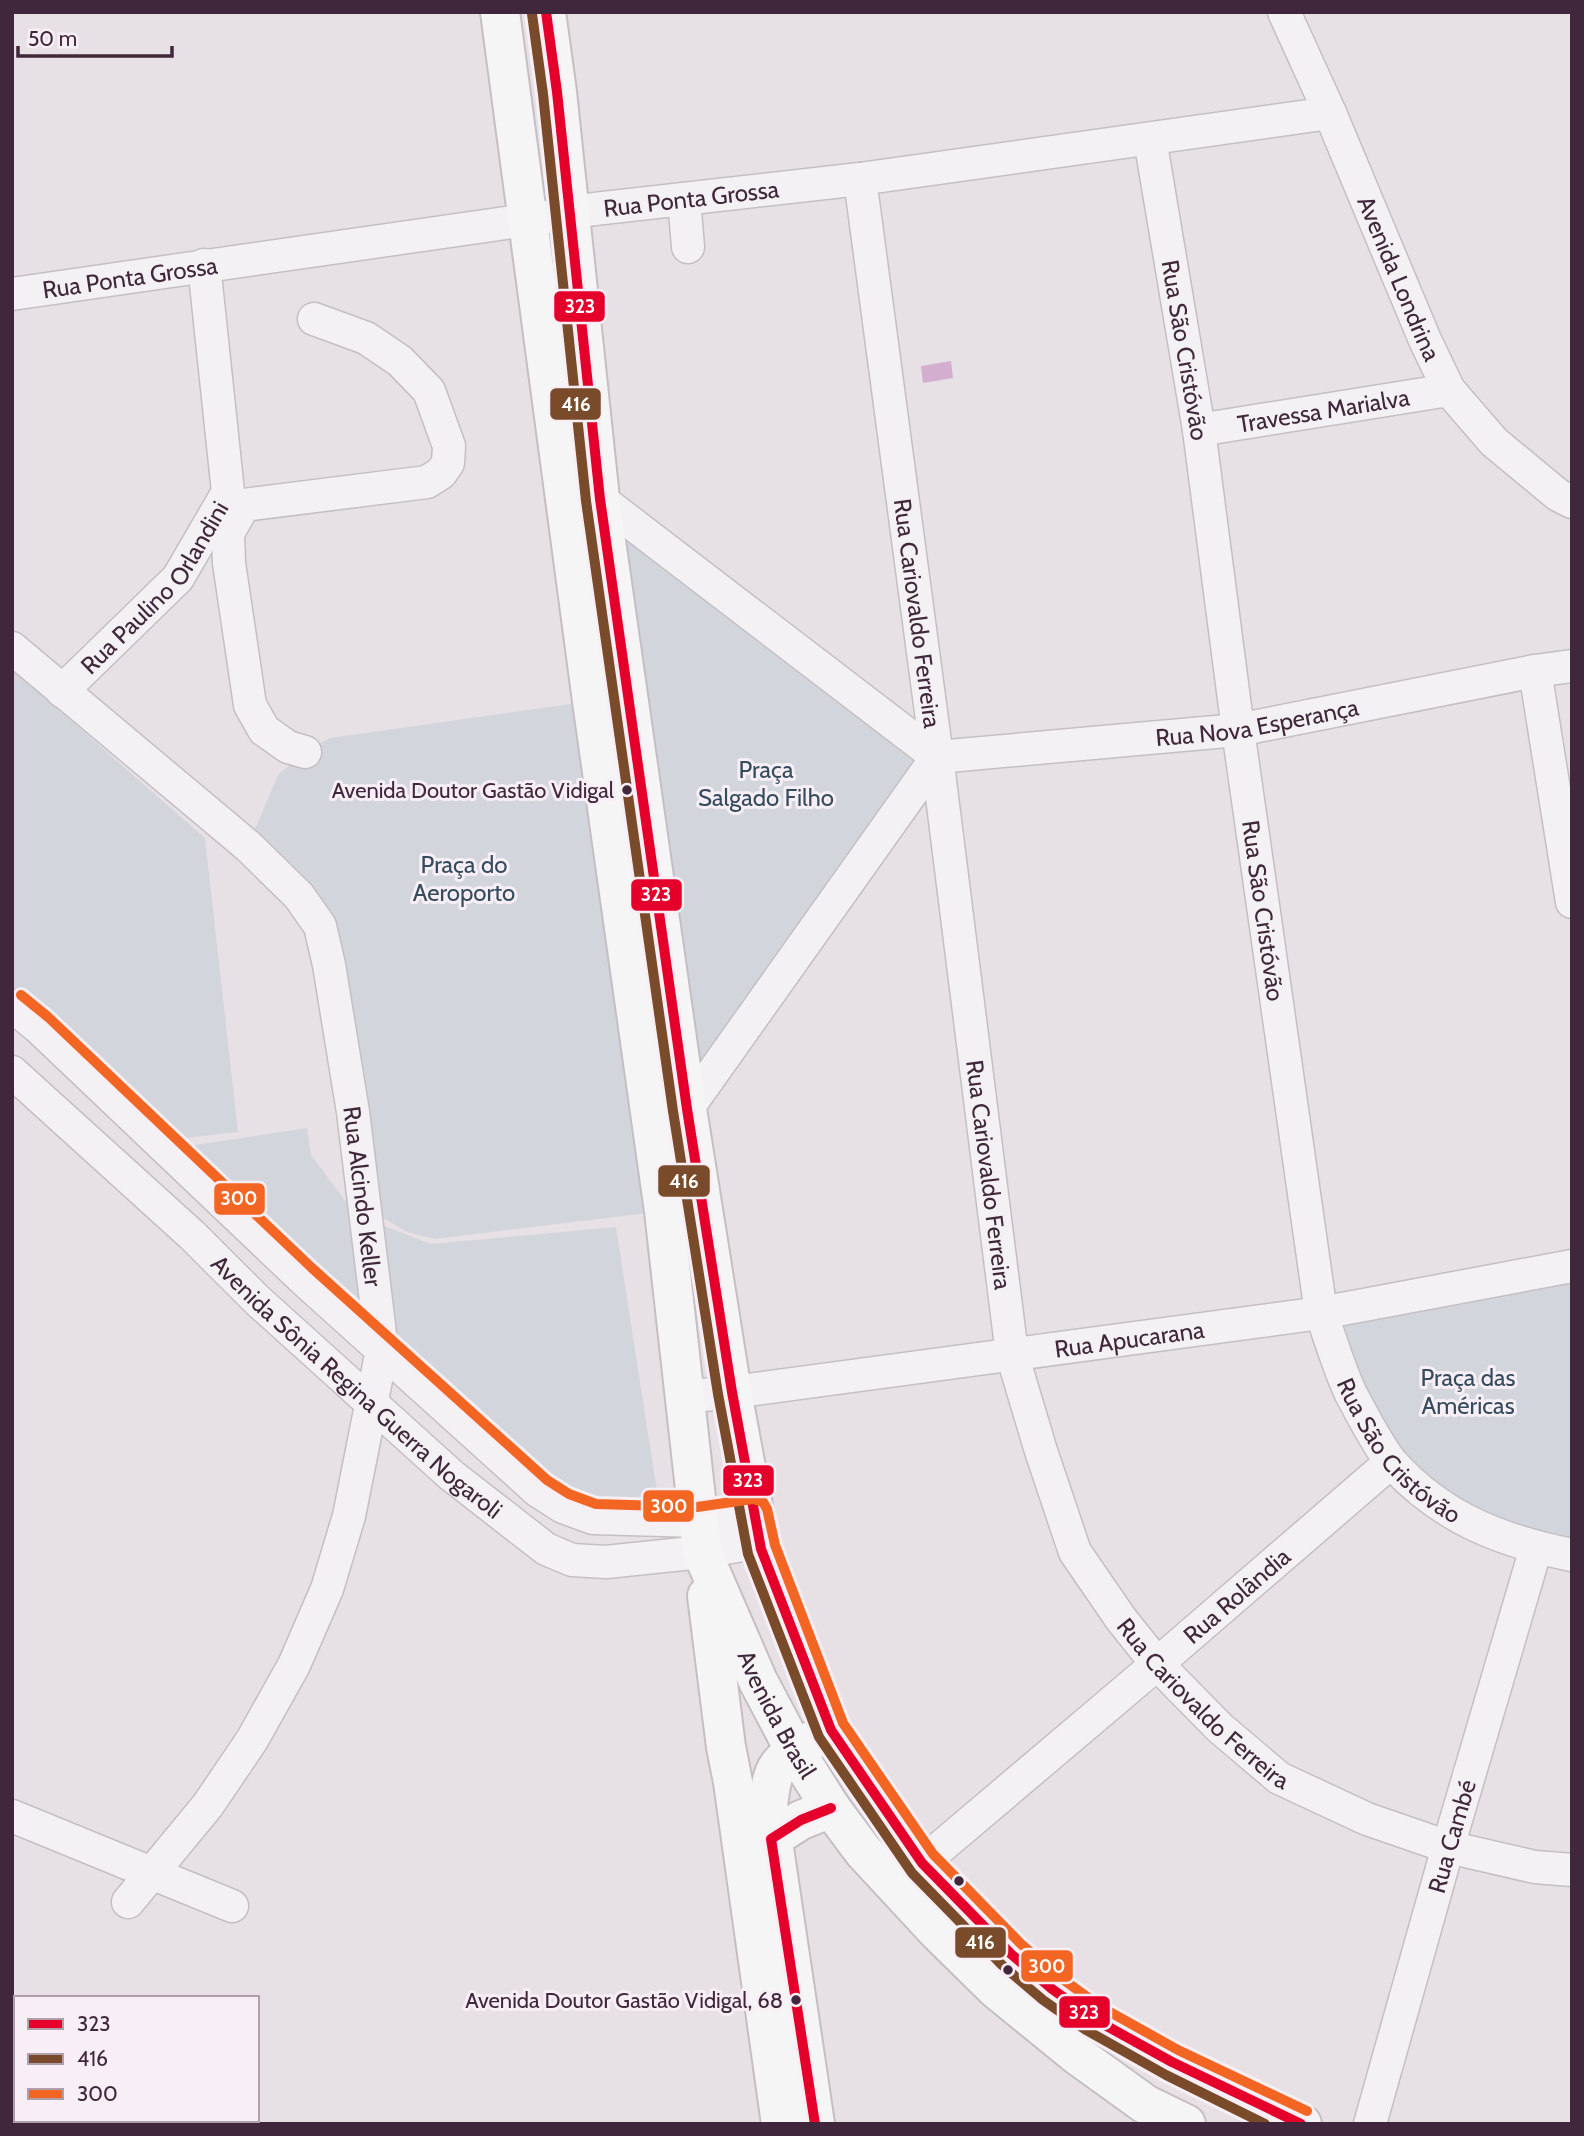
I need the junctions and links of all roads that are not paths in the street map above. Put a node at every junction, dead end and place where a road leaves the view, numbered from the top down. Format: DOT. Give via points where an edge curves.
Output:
graph roads {
  1 [pos="500,12"];
  2 [pos="546,12"];
  3 [pos="1284,12"];
  4 [pos="1330,113"];
  5 [pos="1150,139"];
  6 [pos="860,179"];
  7 [pos="684,199"];
  8 [pos="568,212"];
  9 [pos="530,220"];
  10 [pos="688,247"];
  11 [pos="204,265"];
  12 [pos="12,293"];
  13 [pos="314,319"];
  14 [pos="1449,390"];
  15 [pos="1199,430"];
  16 [pos="600,499"];
  17 [pos="1572,502"];
  18 [pos="12,648"];
  19 [pos="1572,666"];
  20 [pos="1535,671"];
  21 [pos="62,691"];
  22 [pos="629,697"];
  23 [pos="592,701"];
  24 [pos="1238,730"];
  25 [pos="305,752"];
  26 [pos="937,757"];
  27 [pos="1572,902"];
  28 [pos="12,1006"];
  29 [pos="12,1072"];
  30 [pos="687,1109"];
  31 [pos="1572,1266"];
  32 [pos="1321,1313"];
  33 [pos="382,1350"];
  34 [pos="1012,1353"];
  35 [pos="732,1392"];
  36 [pos="683,1396"];
  37 [pos="371,1402"];
  38 [pos="1391,1462"];
  39 [pos="757,1527"];
  40 [pos="700,1537"];
  41 [pos="1536,1548"];
  42 [pos="1572,1555"];
  43 [pos="1157,1664"];
  44 [pos="831,1730"];
  45 [pos="783,1765"];
  46 [pos="733,1782"];
  47 [pos="831,1808"];
  48 [pos="12,1816"];
  49 [pos="771,1839"];
  50 [pos="1448,1847"];
  51 [pos="922,1863"];
  52 [pos="1572,1870"];
  53 [pos="152,1873"];
  54 [pos="128,1902"];
  55 [pos="232,1906"];
  56 [pos="780,2124"];
  57 [pos="815,2124"];
  58 [pos="1185,2124"];
  59 [pos="1302,2124"];
  60 [pos="1370,2124"];
  1 -- 9 [label="main road"];
  2 -- 8 [label="main road"];
  3 -- 4 [label="street, Avenida Londrina"];
  4 -- 5 [label="street, Rua Ponta Grossa"];
  4 -- 14 [label="street, Avenida Londrina"];
  5 -- 6 [label="street, Rua Ponta Grossa"];
  5 -- 15 [label="street, Rua São Cristóvão"];
  6 -- 7 [label="street, Rua Ponta Grossa"];
  6 -- 26 [label="street, Rua Cariovaldo Ferreira"];
  7 -- 8 [label="street, Rua Ponta Grossa"];
  7 -- 10 [label="street"];
  8 -- 9 [label="street, Rua Ponta Grossa"];
  8 -- 16 [label="main road"];
  9 -- 11 [label="street, Rua Ponta Grossa"];
  9 -- 23 [label="main road"];
  11 -- 12 [label="street, Rua Ponta Grossa"];
  11 -- 21 [label="street, Rua Paulino Orlandini" via="228,492 178,578"];
  13 -- 25 [label="street" via="366,338 400,361 429,391 449,446 448,463 426,482 244,505 228,533 250,705 264,730 288,747"];
  14 -- 15 [label="street, Travessa Marialva"];
  14 -- 17 [label="street, Avenida Londrina" via="1494,442"];
  15 -- 24 [label="street, Rua São Cristóvão"];
  16 -- 22 [label="main road"];
  16 -- 26 [label="street"];
  18 -- 21 [label="street, Rua Alcindo Keller"];
  19 -- 20 [label="street, Rua Nova Esperança"];
  20 -- 24 [label="street, Rua Nova Esperança"];
  20 -- 27 [label="street"];
  21 -- 33 [label="street, Rua Alcindo Keller" via="248,846 299,896 320,926 352,1112"];
  22 -- 23 [label="street"];
  22 -- 30 [label="main road"];
  23 -- 36 [label="main road" via="662,1198"];
  24 -- 26 [label="street, Rua Nova Esperança"];
  24 -- 32 [label="street, Rua São Cristóvão"];
  26 -- 30 [label="street"];
  26 -- 34 [label="street, Rua Cariovaldo Ferreira"];
  28 -- 33 [label="street, Avenida Sônia Regina Guerra Nogaroli"];
  29 -- 37 [label="street, Avenida Sônia Regina Guerra Nogaroli"];
  30 -- 35 [label="main road"];
  31 -- 32 [label="street, Rua Apucarana"];
  32 -- 34 [label="street, Rua Apucarana"];
  32 -- 38 [label="street, Rua São Cristóvão" via="1351,1393"];
  33 -- 37 [label="street, Rua Alcindo Keller"];
  33 -- 40 [label="street, Avenida Sônia Regina Guerra Nogaroli" via="538,1491 562,1507"];
  34 -- 35 [label="street, Rua Apucarana"];
  34 -- 43 [label="street, Rua Cariovaldo Ferreira" via="1075,1552"];
  35 -- 36 [label="street, Rua Apucarana"];
  35 -- 39 [label="main road"];
  36 -- 40 [label="main road, Avenida Brasil"];
  37 -- 40 [label="street, Avenida Sônia Regina Guerra Nogaroli" via="451,1475 546,1549 572,1560 606,1562"];
  37 -- 53 [label="street, Rua Alcindo Keller" via="349,1516 327,1589 294,1665 208,1805"];
  38 -- 41 [label="street, Rua São Cristóvão" via="1437,1505 1493,1534"];
  38 -- 43 [label="street, Rua Rolândia"];
  39 -- 40 [label="street, Avenida Sônia Regina Guerra Nogaroli"];
  39 -- 44 [label="main road"];
  40 -- 45 [label="main road, Avenida Brasil" via="758,1681"];
  40 -- 46 [label="main road"];
  41 -- 42 [label="street, Rua São Cristóvão"];
  41 -- 50 [label="street, Rua Cambé"];
  43 -- 50 [label="street, Rua Cariovaldo Ferreira" via="1220,1728 1279,1777 1367,1819"];
  43 -- 51 [label="street, Rua Rolândia"];
  44 -- 45 [label="main road"];
  44 -- 51 [label="main road, Avenida Brasil"];
  45 -- 46 [label="main road"];
  45 -- 47 [label="main road, Avenida Brasil"];
  45 -- 49 [label="main road" via="768,1808"];
  46 -- 56 [label="main road"];
  47 -- 49 [label="main road"];
  47 -- 58 [label="main road, Avenida Brasil" via="863,1851 996,1989 1145,2104"];
  48 -- 53 [label="street"];
  49 -- 57 [label="main road"];
  50 -- 52 [label="street, Rua Cariovaldo Ferreira" via="1535,1867"];
  50 -- 60 [label="street, Rua Cambé"];
  51 -- 59 [label="main road, Avenida Brasil" via="1012,1954 1094,2019"];
  53 -- 54 [label="street, Rua Alcindo Keller"];
  53 -- 55 [label="street"];
}
